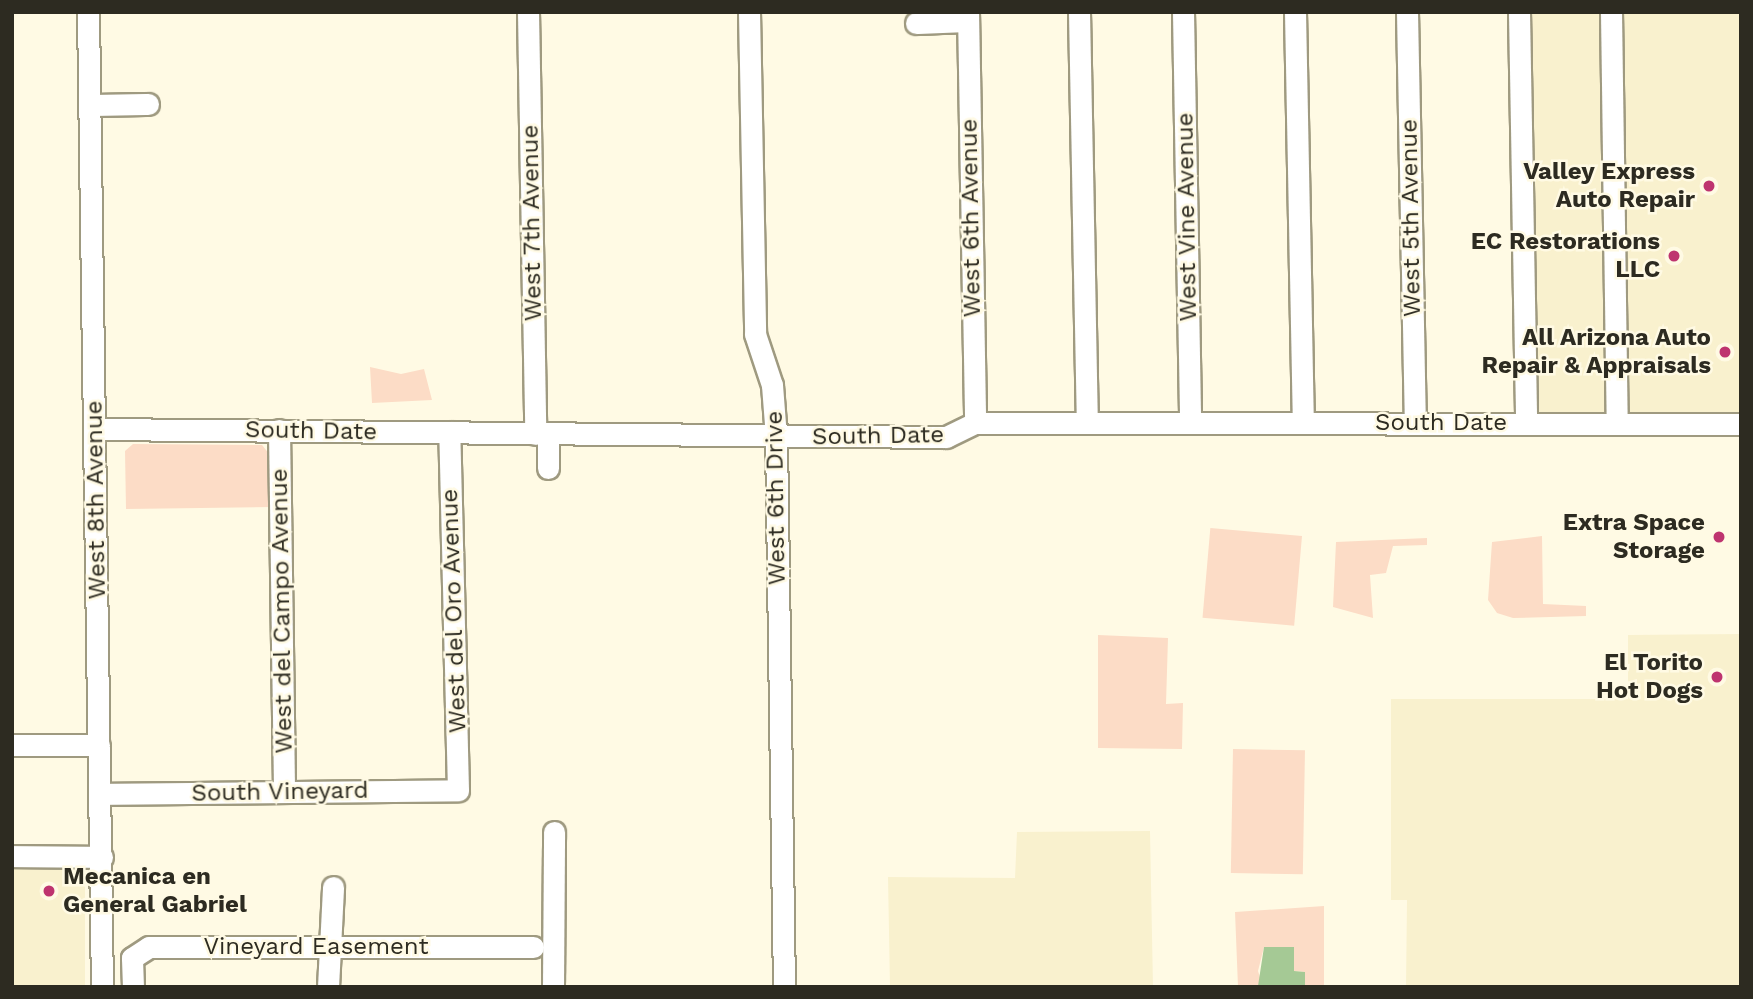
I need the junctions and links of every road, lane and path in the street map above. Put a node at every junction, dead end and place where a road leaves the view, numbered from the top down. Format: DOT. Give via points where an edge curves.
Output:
graph roads {
  1 [pos="88,12"];
  2 [pos="528,12"];
  3 [pos="749,12"];
  4 [pos="1079,12"];
  5 [pos="1183,12"];
  6 [pos="1295,12"];
  7 [pos="1408,12"];
  8 [pos="1519,12"];
  9 [pos="1611,12"];
  10 [pos="968,17"];
  11 [pos="916,23"];
  12 [pos="148,104"];
  13 [pos="90,105"];
  14 [pos="1087,422"];
  15 [pos="1190,422"];
  16 [pos="1303,422"];
  17 [pos="975,423"];
  18 [pos="1415,423"];
  19 [pos="1526,424"];
  20 [pos="1618,424"];
  21 [pos="1741,424"];
  22 [pos="96,429"];
  23 [pos="279,430"];
  24 [pos="449,432"];
  25 [pos="542,434"];
  26 [pos="776,437"];
  27 [pos="548,468"];
  28 [pos="99,745"];
  29 [pos="12,746"];
  30 [pos="458,790"];
  31 [pos="284,792"];
  32 [pos="101,794"];
  33 [pos="554,832"];
  34 [pos="12,856"];
  35 [pos="102,857"];
  36 [pos="333,887"];
  37 [pos="328,946"];
  38 [pos="533,947"];
  39 [pos="102,987"];
  40 [pos="133,987"];
  41 [pos="328,987"];
  42 [pos="553,987"];
  43 [pos="784,987"];
  1 -- 13 [label="street, West 8th Avenue"];
  2 -- 25 [label="street, West 7th Avenue"];
  3 -- 26 [label="street, West 6th Drive" via="755,334 772,384"];
  4 -- 14 [label="street"];
  5 -- 15 [label="street, West Vine Avenue"];
  6 -- 16 [label="street"];
  7 -- 18 [label="street, West 5th Avenue"];
  8 -- 19 [label="street"];
  9 -- 20 [label="street"];
  10 -- 11 [label="street"];
  10 -- 17 [label="street, West 6th Avenue"];
  12 -- 13 [label="street"];
  13 -- 22 [label="street, West 8th Avenue"];
  14 -- 15 [label="street, South Date"];
  14 -- 17 [label="street, South Date"];
  15 -- 16 [label="street, South Date"];
  16 -- 18 [label="street, South Date"];
  17 -- 26 [label="street, South Date" via="946,437"];
  18 -- 19 [label="street, South Date"];
  19 -- 20 [label="street, South Date"];
  20 -- 21 [label="street, South Date"];
  22 -- 23 [label="street, South Date"];
  22 -- 28 [label="street, West 8th Avenue"];
  23 -- 24 [label="street, South Date"];
  23 -- 31 [label="street, West del Campo Avenue"];
  24 -- 25 [label="street, South Date"];
  24 -- 30 [label="street, West del Oro Avenue"];
  25 -- 26 [label="street, South Date"];
  25 -- 27 [label="street, West 7th Avenue"];
  26 -- 43 [label="street, West 6th Drive"];
  28 -- 29 [label="street"];
  28 -- 32 [label="street, West 8th Avenue"];
  30 -- 31 [label="street, South Vineyard"];
  31 -- 32 [label="street, South Vineyard"];
  32 -- 35 [label="street, West 8th Avenue"];
  33 -- 42 [label="street"];
  34 -- 35 [label="street"];
  35 -- 39 [label="street, West 8th Avenue"];
  36 -- 37 [label="street"];
  37 -- 38 [label="street, Vineyard Easement"];
  37 -- 40 [label="street, Vineyard Easement" via="149,947 132,958"];
  37 -- 41 [label="street"];
}
